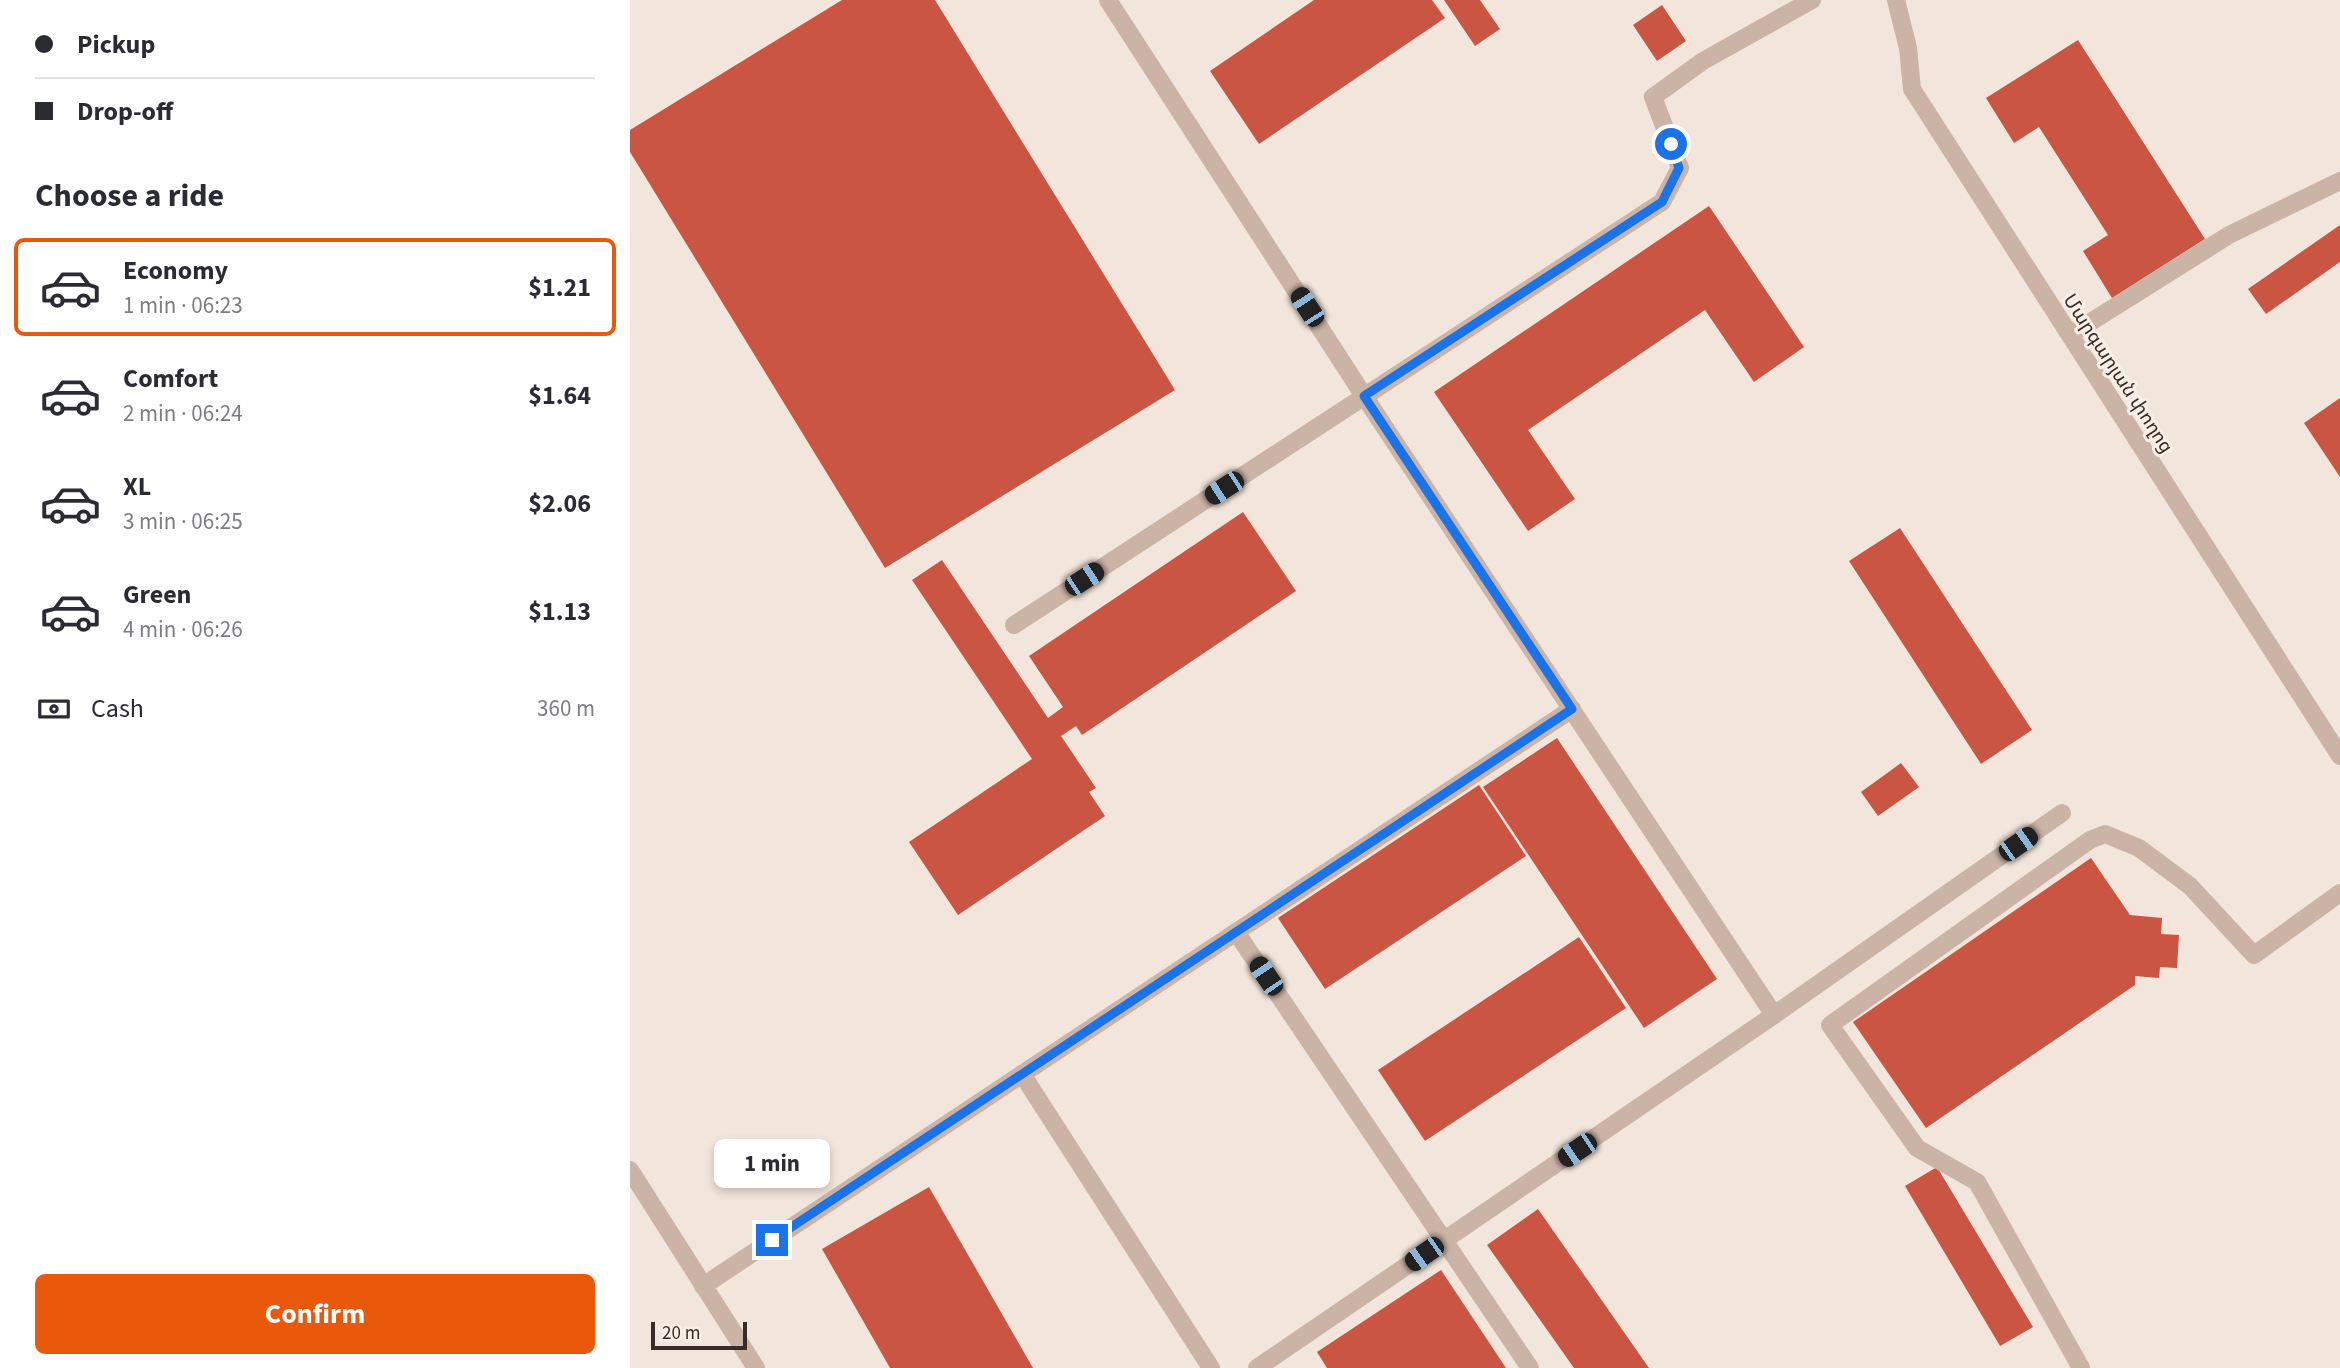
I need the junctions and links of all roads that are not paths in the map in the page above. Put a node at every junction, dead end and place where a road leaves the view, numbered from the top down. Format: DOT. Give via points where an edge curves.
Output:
graph roads {
  1 [pos="1108,0"];
  2 [pos="1812,0"];
  3 [pos="1896,0"];
  4 [pos="2340,181"];
  5 [pos="2070,335"];
  6 [pos="1364,396"];
  7 [pos="1014,625"];
  8 [pos="1572,709"];
  9 [pos="2340,756"];
  10 [pos="2062,813"];
  11 [pos="2340,893"];
  12 [pos="1237,932"];
  13 [pos="1774,1015"];
  14 [pos="1022,1074"];
  15 [pos="630,1170"];
  16 [pos="1445,1240"];
  17 [pos="703,1286"];
  18 [pos="756,1368"];
  19 [pos="1211,1368"];
  20 [pos="1257,1368"];
  21 [pos="1530,1368"];
  22 [pos="2081,1368"];
  1 -- 6 [label="street"];
  2 -- 6 [label="street" via="1703,61 1653,97 1679,168 1662,202"];
  3 -- 5 [label="street, Մարգարյան փողոց" via="1912,89"];
  4 -- 5 [label="street" via="2229,235"];
  5 -- 9 [label="street, Մարգարյան փողոց"];
  6 -- 7 [label="street"];
  6 -- 8 [label="street"];
  8 -- 12 [label="street"];
  8 -- 13 [label="street"];
  10 -- 13 [label="street"];
  11 -- 22 [label="street" via="2254,955 2190,886 2139,848 2105,834 2090,840 1830,1026 1917,1148 1977,1182"];
  12 -- 14 [label="street"];
  12 -- 16 [label="street"];
  13 -- 16 [label="street"];
  14 -- 17 [label="street"];
  14 -- 19 [label="street"];
  15 -- 17 [label="street"];
  16 -- 20 [label="street"];
  16 -- 21 [label="street"];
  17 -- 18 [label="street"];
}
